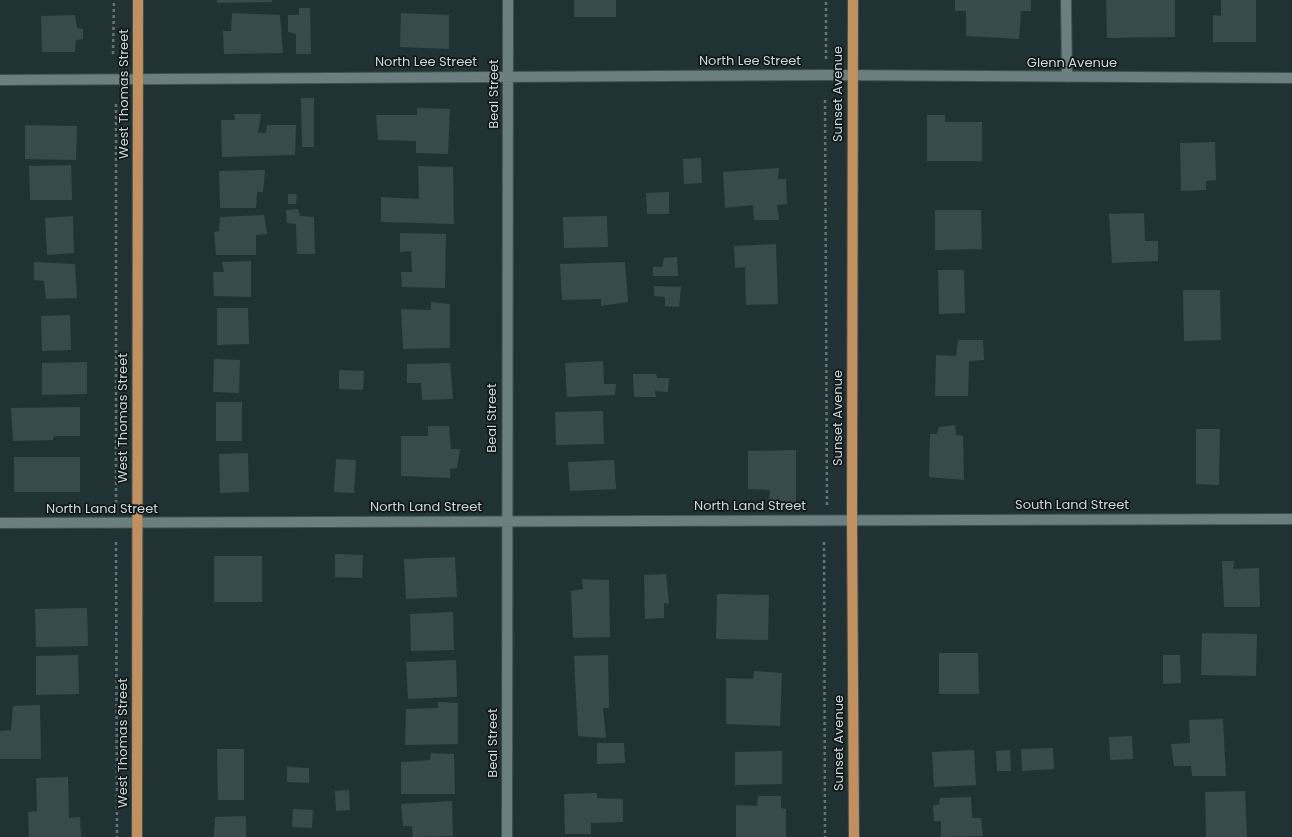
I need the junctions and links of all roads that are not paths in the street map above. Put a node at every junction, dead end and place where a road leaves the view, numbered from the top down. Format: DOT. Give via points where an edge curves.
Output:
graph roads {
  1 [pos="138,0"];
  2 [pos="508,0"];
  3 [pos="853,0"];
  4 [pos="1066,0"];
  5 [pos="852,75"];
  6 [pos="508,76"];
  7 [pos="1067,76"];
  8 [pos="138,78"];
  9 [pos="1292,78"];
  10 [pos="0,80"];
  11 [pos="1292,519"];
  12 [pos="506,520"];
  13 [pos="852,520"];
  14 [pos="0,523"];
  15 [pos="136,523"];
  16 [pos="137,837"];
  17 [pos="507,837"];
  18 [pos="854,837"];
  1 -- 8 [label="main road, West Thomas Street"];
  2 -- 6 [label="street, Beal Street"];
  3 -- 5 [label="main road, Sunset Avenue"];
  4 -- 7 [label="street"];
  5 -- 6 [label="street, North Lee Street"];
  5 -- 7 [label="street, Glenn Avenue"];
  5 -- 13 [label="main road, Sunset Avenue"];
  6 -- 8 [label="street, North Lee Street"];
  6 -- 12 [label="street, Beal Street"];
  7 -- 9 [label="street, Glenn Avenue"];
  8 -- 10 [label="street, North Lee Street"];
  8 -- 15 [label="main road, West Thomas Street"];
  11 -- 13 [label="street, South Land Street"];
  12 -- 13 [label="street, North Land Street"];
  12 -- 15 [label="street, North Land Street"];
  12 -- 17 [label="street, Beal Street"];
  13 -- 18 [label="main road, Sunset Avenue"];
  14 -- 15 [label="street, North Land Street"];
  15 -- 16 [label="main road, West Thomas Street"];
}
